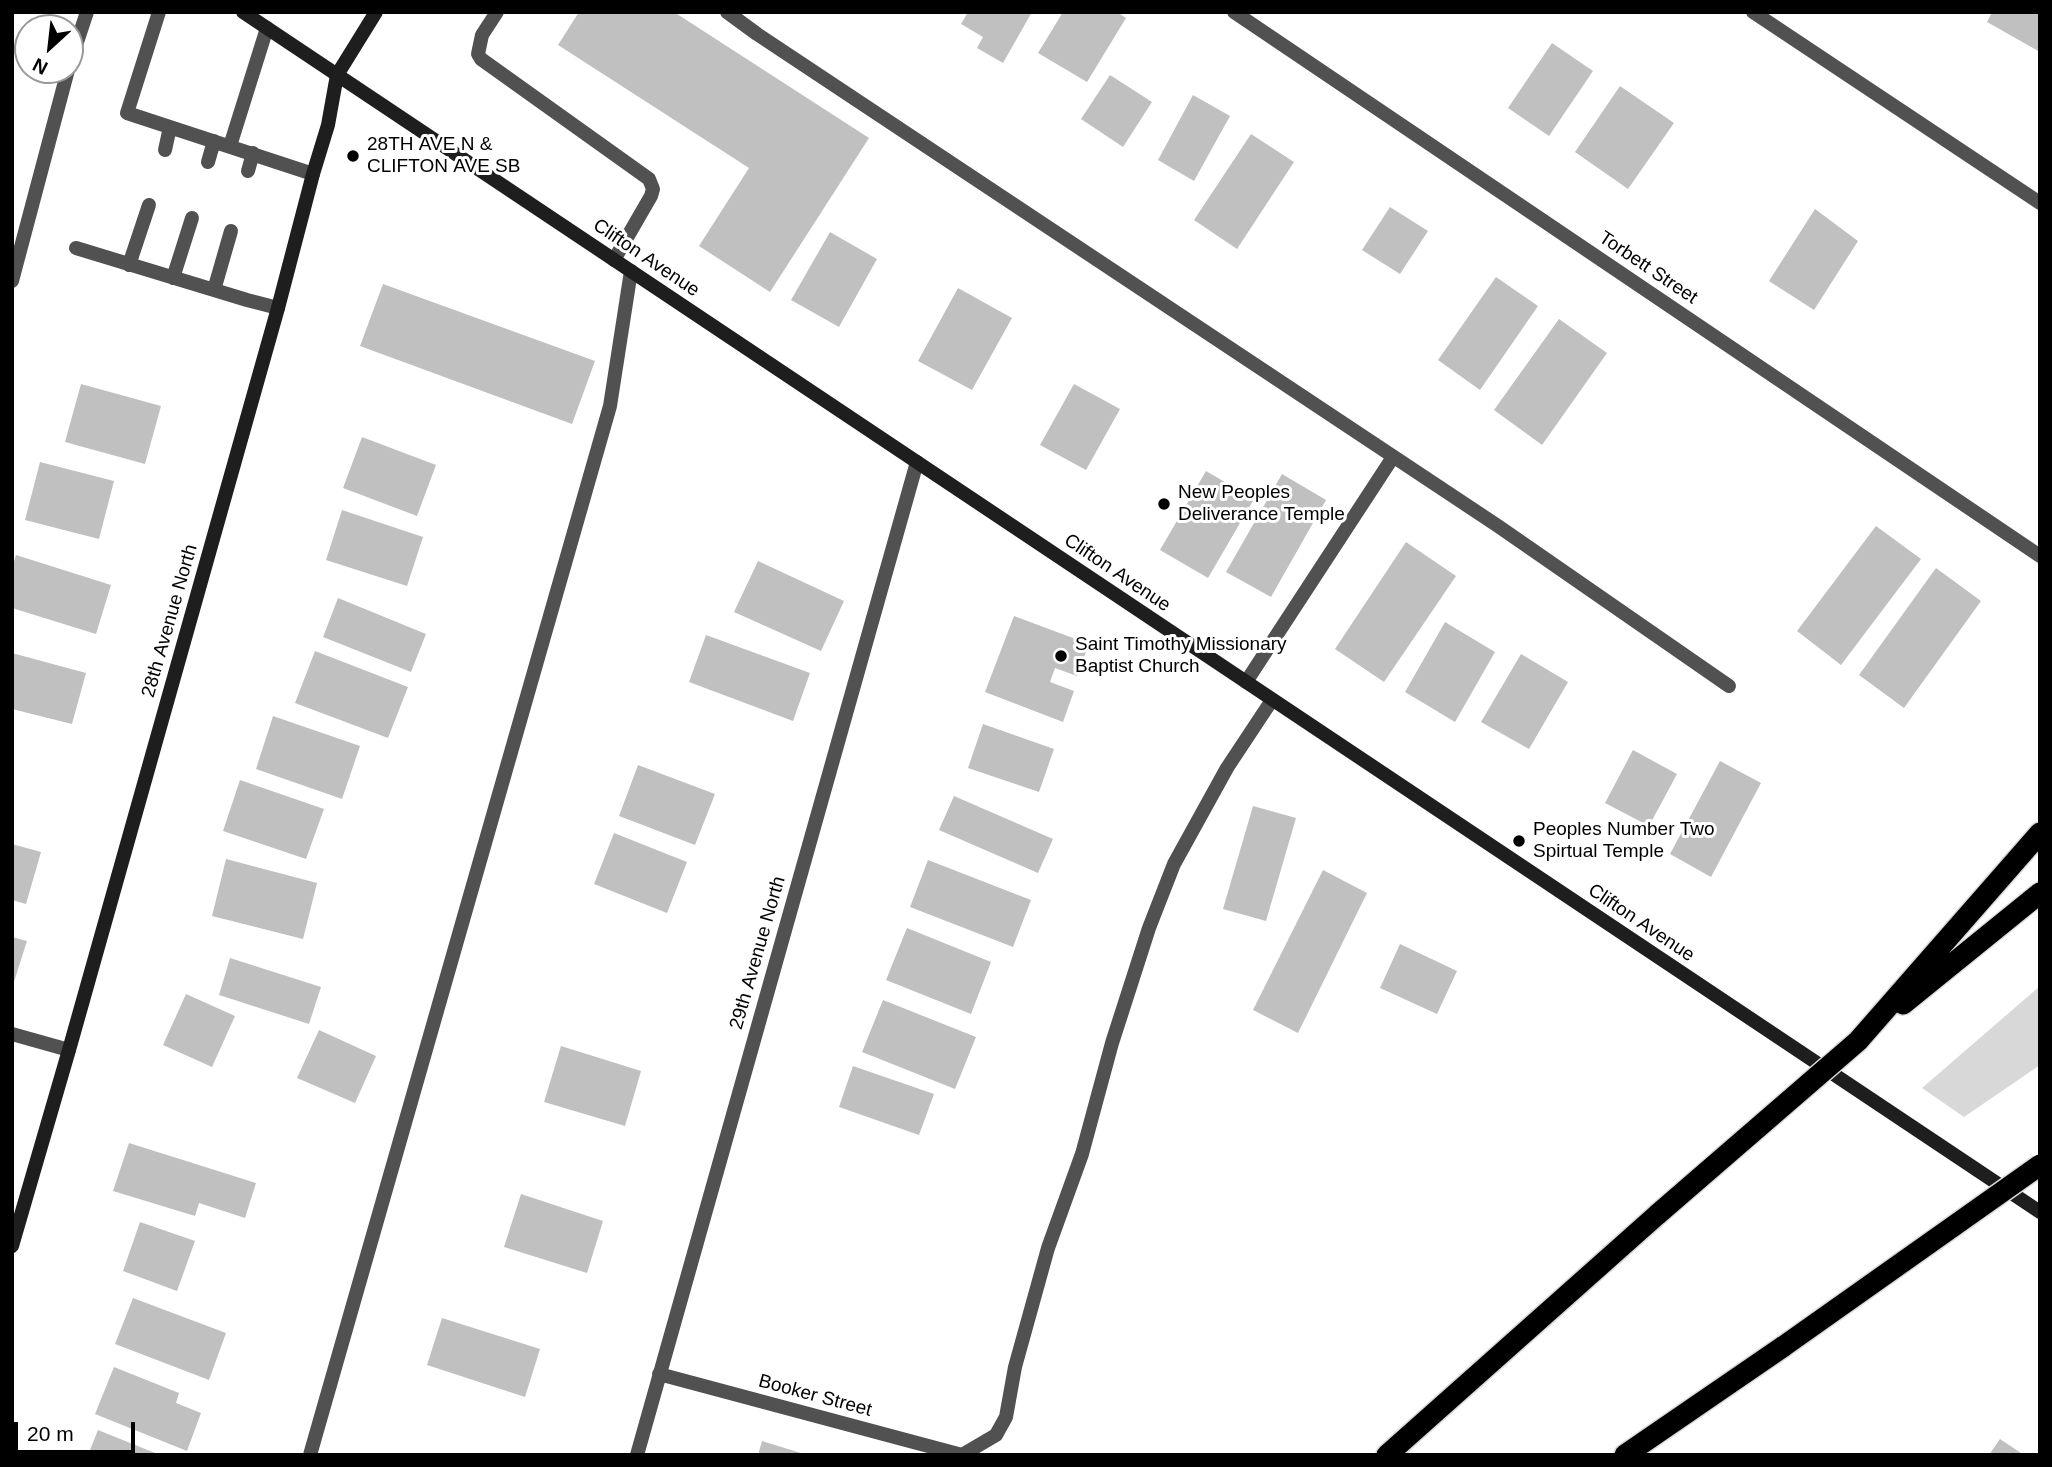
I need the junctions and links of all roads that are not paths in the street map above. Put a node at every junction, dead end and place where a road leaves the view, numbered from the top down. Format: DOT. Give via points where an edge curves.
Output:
graph roads {
  1 [pos="159,12"];
  2 [pos="243,12"];
  3 [pos="376,12"];
  4 [pos="497,12"];
  5 [pos="727,12"];
  6 [pos="1234,12"];
  7 [pos="1753,12"];
  8 [pos="267,28"];
  9 [pos="337,75"];
  10 [pos="64,84"];
  11 [pos="170,127"];
  12 [pos="214,141"];
  13 [pos="230,146"];
  14 [pos="165,150"];
  15 [pos="253,153"];
  16 [pos="208,162"];
  17 [pos="248,171"];
  18 [pos="313,174"];
  19 [pos="2040,202"];
  20 [pos="149,205"];
  21 [pos="192,218"];
  22 [pos="231,231"];
  23 [pos="76,248"];
  24 [pos="614,260"];
  25 [pos="129,265"];
  26 [pos="631,271"];
  27 [pos="173,278"];
  28 [pos="12,281"];
  29 [pos="214,290"];
  30 [pos="278,308"];
  31 [pos="1393,457"];
  32 [pos="917,462"];
  33 [pos="2040,556"];
  34 [pos="1247,682"];
  35 [pos="1729,687"];
  36 [pos="1272,700"];
  37 [pos="2040,833"];
  38 [pos="2040,893"];
  39 [pos="12,1034"];
  40 [pos="1858,1041"];
  41 [pos="69,1049"];
  42 [pos="2040,1166"];
  43 [pos="2040,1212"];
  44 [pos="12,1246"];
  45 [pos="659,1374"];
  46 [pos="310,1455"];
  47 [pos="637,1455"];
  48 [pos="962,1455"];
  49 [pos="1387,1455"];
  50 [pos="1625,1455"];
  1 -- 11 [label="street" via="127,113"];
  2 -- 8 [label="street, Clifton Avenue"];
  3 -- 9 [label="street, 28th Avenue North"];
  4 -- 24 [label="street" via="482,35 481,60 649,178 651,196"];
  5 -- 31 [label="street"];
  6 -- 33 [label="street, Torbett Street"];
  7 -- 19 [label="street"];
  8 -- 9 [label="street, Clifton Avenue"];
  8 -- 13 [label="street"];
  9 -- 18 [label="street, 28th Avenue North"];
  9 -- 24 [label="street, Clifton Avenue"];
  10 -- 28 [label="street"];
  11 -- 12 [label="street"];
  11 -- 14 [label="street"];
  12 -- 13 [label="street"];
  12 -- 16 [label="street"];
  13 -- 15 [label="street"];
  15 -- 17 [label="street"];
  15 -- 18 [label="street"];
  18 -- 30 [label="street, 28th Avenue North"];
  20 -- 25 [label="street"];
  21 -- 27 [label="street"];
  22 -- 29 [label="street"];
  23 -- 25 [label="street"];
  24 -- 26 [label="street, Clifton Avenue"];
  25 -- 27 [label="street"];
  26 -- 32 [label="street, Clifton Avenue"];
  26 -- 46 [label="street" via="610,406"];
  27 -- 29 [label="street"];
  29 -- 30 [label="street"];
  30 -- 41 [label="street, 28th Avenue North"];
  31 -- 34 [label="street"];
  31 -- 35 [label="street"];
  32 -- 34 [label="street, Clifton Avenue"];
  32 -- 45 [label="street, 29th Avenue North"];
  34 -- 36 [label="street, Clifton Avenue"];
  36 -- 43 [label="street, Clifton Avenue"];
  36 -- 48 [label="street" via="1227,768 1174,864 1149,928 1082,1154 1048,1248 1006,1417 996,1435"];
  37 -- 40 [label="highway"];
  38 -- 40 [label="highway"];
  39 -- 41 [label="street"];
  40 -- 49 [label="highway, bridge"];
  41 -- 44 [label="street, 28th Avenue North"];
  42 -- 50 [label="highway, bridge"];
  45 -- 47 [label="street, 29th Avenue North"];
  45 -- 48 [label="street, Booker Street"];
}
